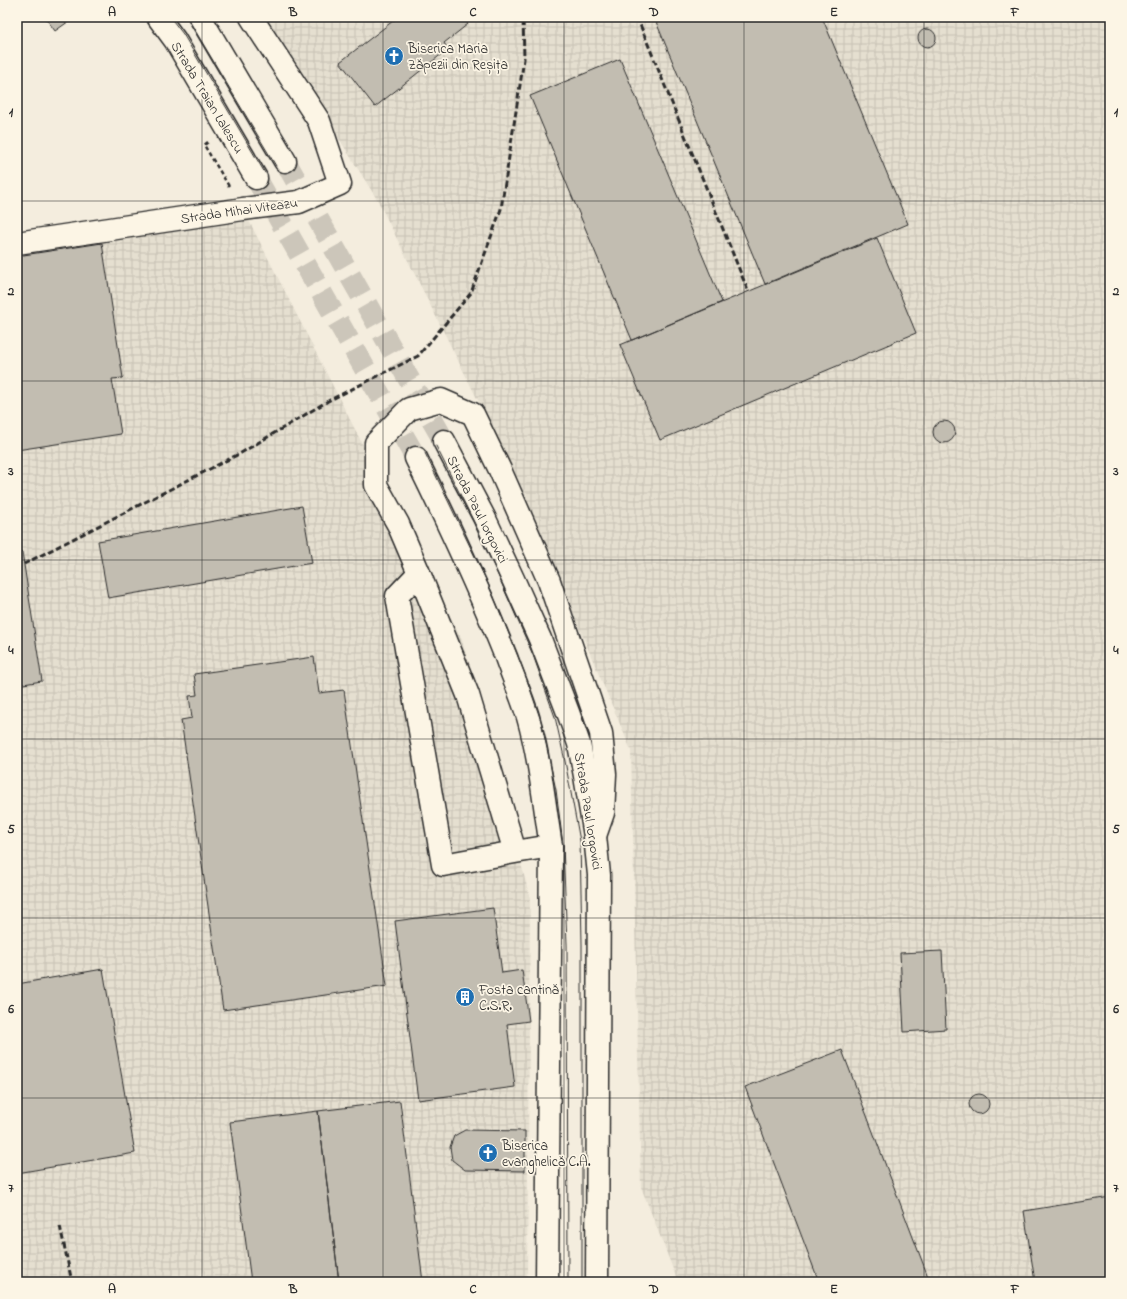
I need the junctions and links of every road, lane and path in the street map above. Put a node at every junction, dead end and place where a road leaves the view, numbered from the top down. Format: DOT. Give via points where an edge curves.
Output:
graph roads {
  1 [pos="158,17"];
  2 [pos="200,17"];
  3 [pos="251,17"];
  4 [pos="213,138"];
  5 [pos="285,161"];
  6 [pos="256,178"];
  7 [pos="243,209"];
  8 [pos="17,243"];
  9 [pos="444,441"];
  10 [pos="416,458"];
  11 [pos="419,573"];
  12 [pos="595,836"];
  13 [pos="551,846"];
  14 [pos="515,852"];
  15 [pos="547,1282"];
  16 [pos="597,1282"];
  1 -- 6 [label="main road, Strada Traian Lalescu" via="175,40"];
  2 -- 5 [label="main road"];
  3 -- 7 [label="main road, Strada Mihai Viteazu" via="319,121 340,184 300,202"];
  4 -- 7 [label="path" via="204,145"];
  7 -- 8 [label="main road, Strada Mihai Viteazu"];
  9 -- 12 [label="main road, Strada Paul Iorgovici" via="484,517 540,639 579,744"];
  10 -- 13 [label="main road" via="486,608 528,718"];
  11 -- 12 [label="main road" via="398,524 376,485 376,444 409,409 441,400 473,414 549,581 601,733 605,774 603,813"];
  11 -- 14 [label="main road" via="468,695"];
  11 -- 14 [label="main road" via="397,596 443,865"];
  12 -- 16 [label="main road, Strada Paul Iorgovici" via="600,931"];
  13 -- 14 [label="main road"];
  13 -- 15 [label="main road"];
}
